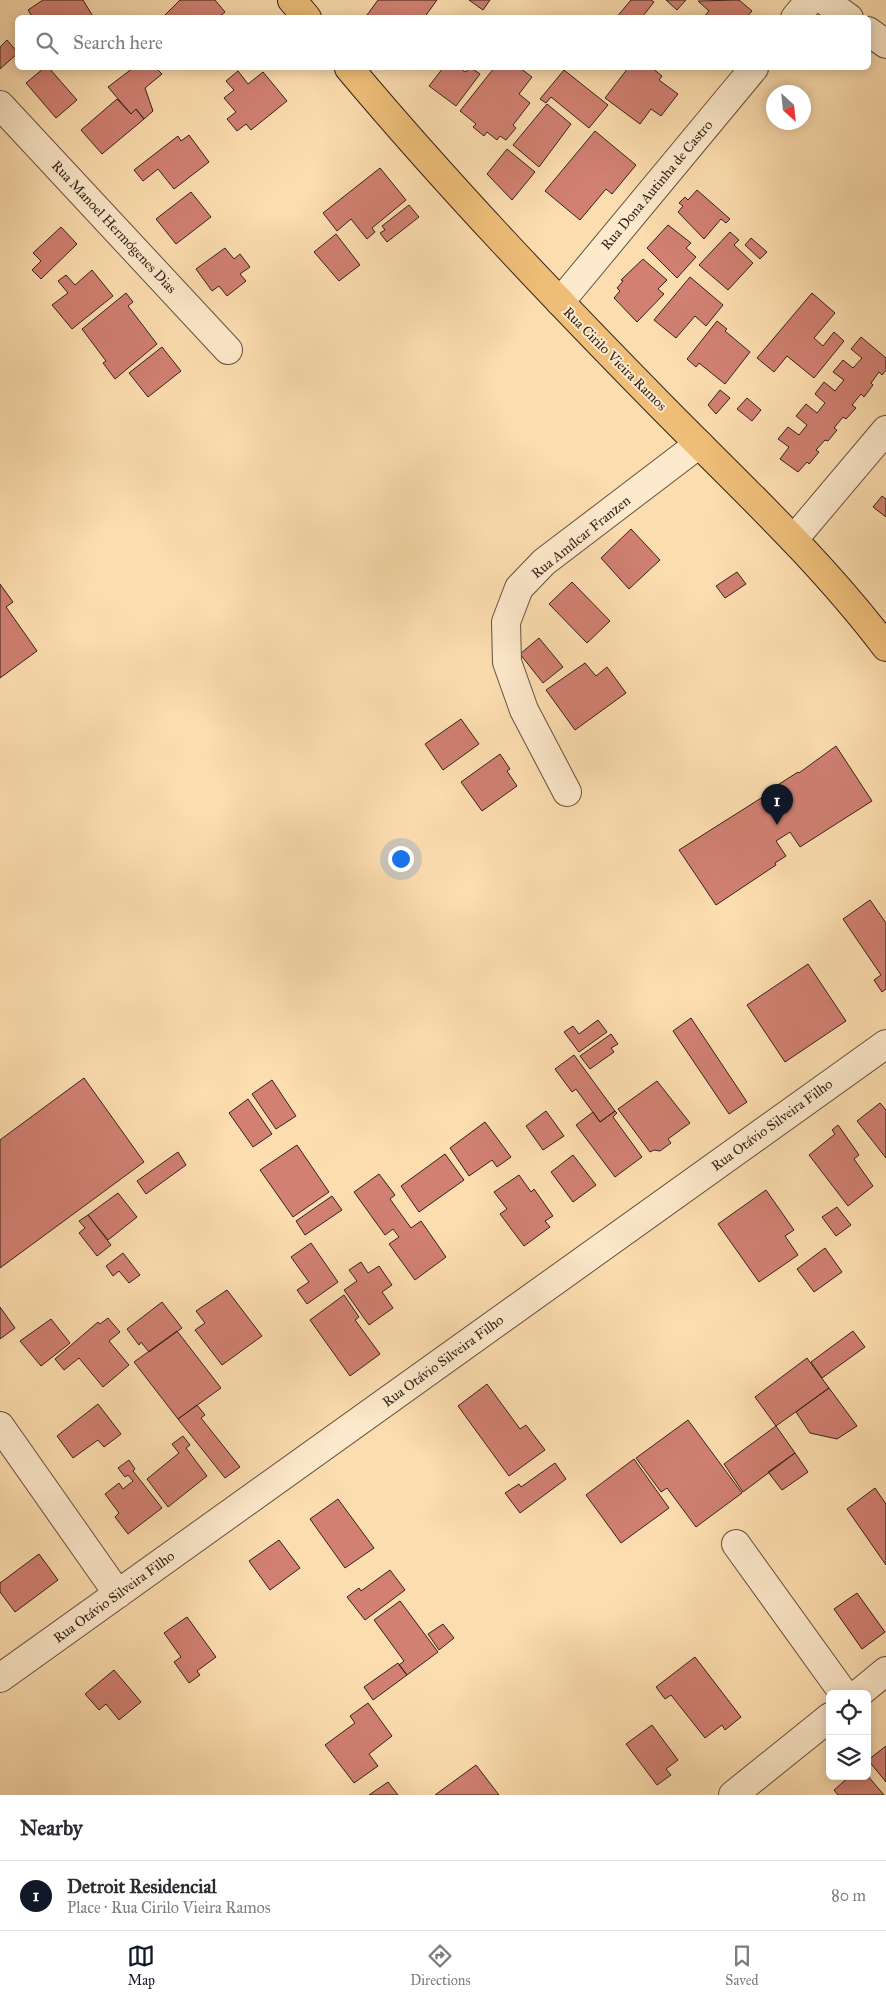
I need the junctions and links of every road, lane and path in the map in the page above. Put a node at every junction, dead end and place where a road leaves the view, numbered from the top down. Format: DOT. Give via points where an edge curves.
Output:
graph roads {
  1 [pos="292,0"];
  2 [pos="810,0"];
  3 [pos="824,0"];
  4 [pos="304,15"];
  5 [pos="798,15"];
  6 [pos="845,15"];
  7 [pos="871,33"];
  8 [pos="886,44"];
  9 [pos="351,70"];
  10 [pos="752,70"];
  11 [pos="0,105"];
  12 [pos="560,302"];
  13 [pos="228,350"];
  14 [pos="886,430"];
  15 [pos="699,444"];
  16 [pos="794,539"];
  17 [pos="886,647"];
  18 [pos="567,792"];
  19 [pos="886,1044"];
  20 [pos="0,1426"];
  21 [pos="736,1544"];
  22 [pos="118,1594"];
  23 [pos="886,1671"];
  24 [pos="0,1678"];
  25 [pos="841,1690"];
  26 [pos="863,1690"];
  27 [pos="826,1720"];
  28 [pos="734,1795"];
  1 -- 4 [label="main road"];
  2 -- 5 [label="street"];
  3 -- 6 [label="street"];
  7 -- 8 [label="street"];
  9 -- 12 [label="main road, Rua Cirilo Vieira Ramos" via="419,151"];
  10 -- 12 [label="street, Rua Dona Autinha de Castro"];
  11 -- 13 [label="street, Rua Manoel Hermógenes Dias"];
  12 -- 15 [label="main road, Rua Cirilo Vieira Ramos"];
  14 -- 16 [label="street"];
  15 -- 16 [label="main road, Rua Cirilo Vieira Ramos"];
  15 -- 18 [label="street, Rua Amílcar Franzen" via="544,562 519,588 506,622 507,662 524,710"];
  16 -- 17 [label="main road, Rua Cirilo Vieira Ramos"];
  19 -- 22 [label="street, Rua Otávio Silveira Filho"];
  20 -- 22 [label="street"];
  21 -- 25 [label="street"];
  22 -- 24 [label="street, Rua Otávio Silveira Filho"];
  23 -- 26 [label="street"];
  27 -- 28 [label="street"];
}
